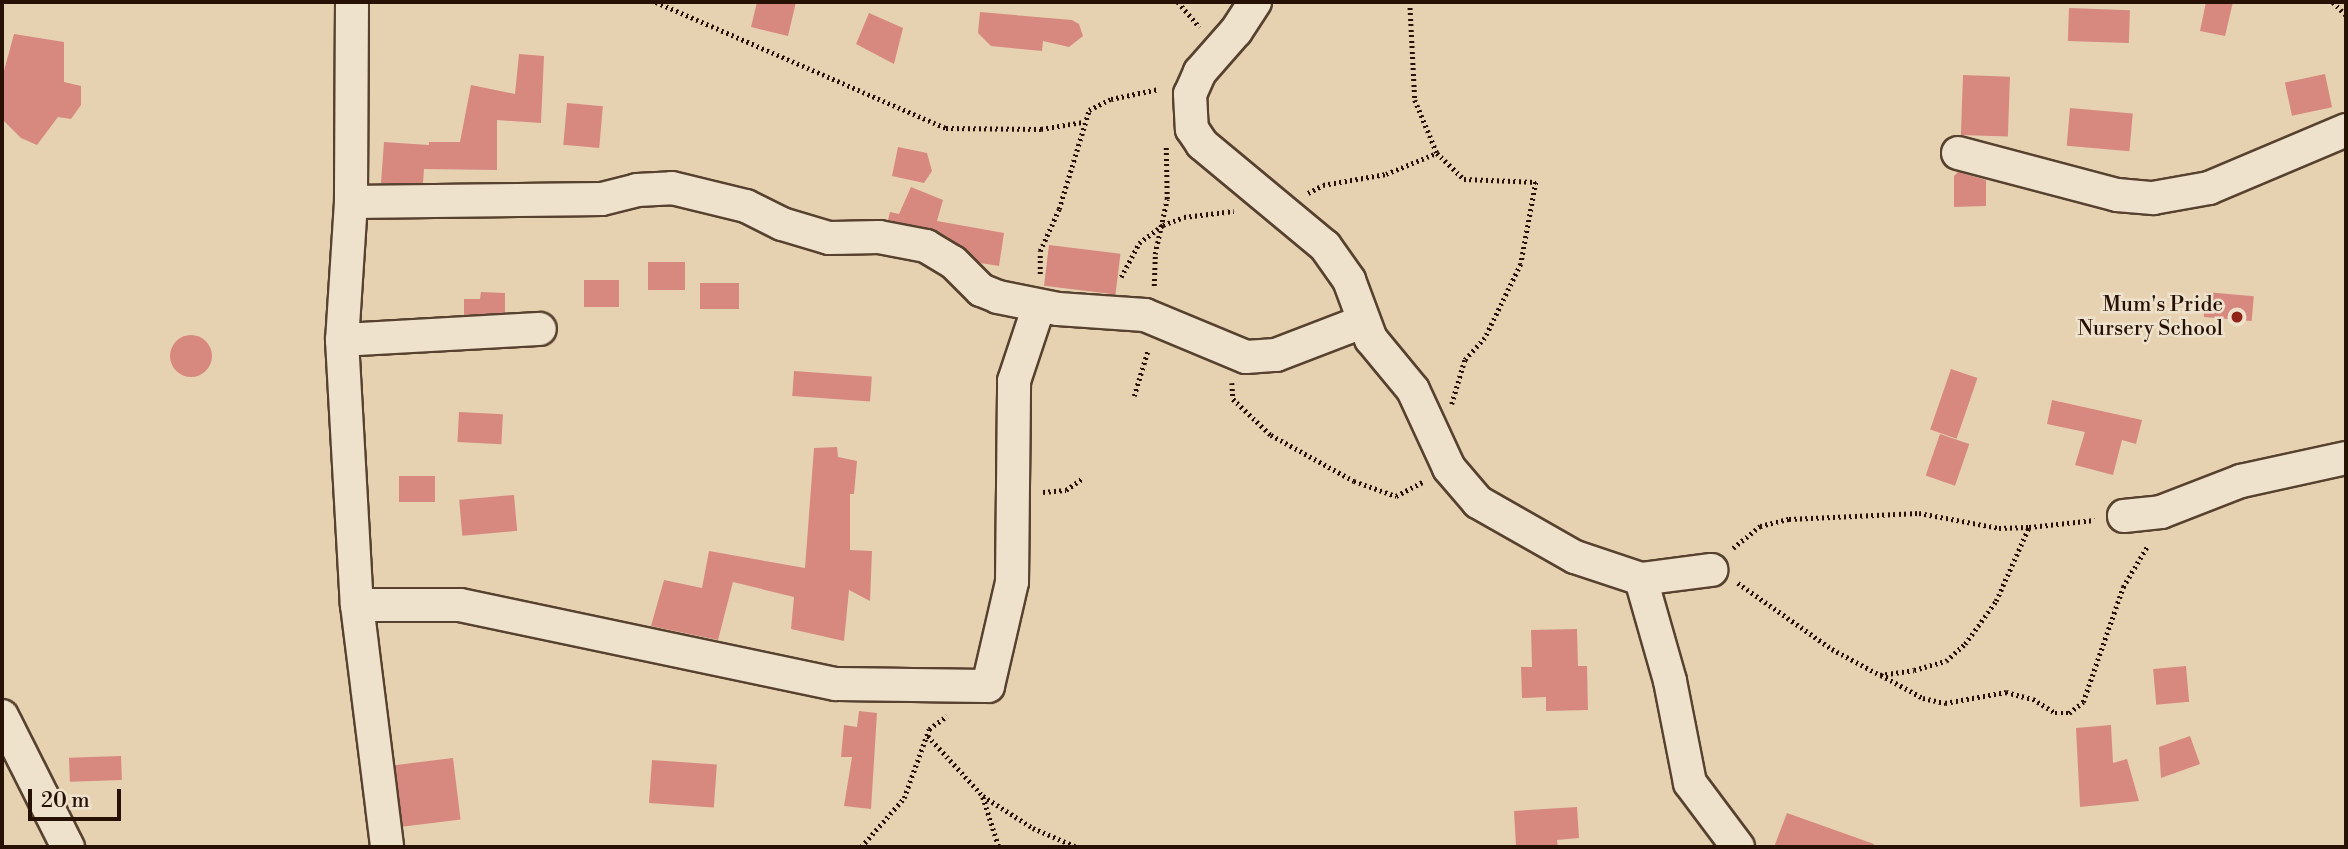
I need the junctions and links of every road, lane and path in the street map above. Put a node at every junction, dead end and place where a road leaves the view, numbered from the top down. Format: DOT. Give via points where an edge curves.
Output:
graph roads {
  1 [pos="352,2"];
  2 [pos="656,2"];
  3 [pos="1255,2"];
  4 [pos="1410,2"];
  5 [pos="2333,2"];
  6 [pos="2346,16"];
  7 [pos="1194,83"];
  8 [pos="1083,122"];
  9 [pos="1192,129"];
  10 [pos="2346,130"];
  11 [pos="1437,153"];
  12 [pos="1958,153"];
  13 [pos="351,202"];
  14 [pos="1282,206"];
  15 [pos="1163,225"];
  16 [pos="1121,277"];
  17 [pos="1039,306"];
  18 [pos="1155,318"];
  19 [pos="1362,322"];
  20 [pos="540,329"];
  21 [pos="342,340"];
  22 [pos="1230,354"];
  23 [pos="1134,396"];
  24 [pos="1435,435"];
  25 [pos="2346,458"];
  26 [pos="1450,468"];
  27 [pos="1083,478"];
  28 [pos="1014,489"];
  29 [pos="2161,512"];
  30 [pos="2124,516"];
  31 [pos="2029,527"];
  32 [pos="1711,570"];
  33 [pos="1641,579"];
  34 [pos="357,606"];
  35 [pos="1880,675"];
  36 [pos="988,687"];
  37 [pos="2,716"];
  38 [pos="928,736"];
  39 [pos="982,796"];
  40 [pos="68,847"];
  41 [pos="387,847"];
  42 [pos="862,847"];
  43 [pos="999,847"];
  44 [pos="1077,847"];
  45 [pos="1738,847"];
  1 -- 13 [label="street"];
  2 -- 8 [label="path" via="946,128 1041,129"];
  3 -- 7 [label="street"];
  4 -- 11 [label="path" via="1415,100"];
  5 -- 6 [label="path"];
  7 -- 8 [label="path" via="1104,102 1089,110"];
  7 -- 9 [label="street" via="1190,94"];
  8 -- 17 [label="path" via="1069,179 1040,251"];
  9 -- 14 [label="street" via="1202,144"];
  9 -- 15 [label="path" via="1177,132 1167,141"];
  10 -- 12 [label="street" via="2209,188 2153,198 2117,195"];
  11 -- 14 [label="path" via="1386,174 1323,185"];
  11 -- 24 [label="path" via="1464,180 1535,181 1535,203 1515,278 1485,338 1465,360 1460,389"];
  13 -- 17 [label="street" via="602,200 637,190 672,188 747,206 782,224 830,238 879,237 926,246 953,261 981,290"];
  13 -- 21 [label="street"];
  14 -- 15 [label="path" via="1258,204"];
  14 -- 19 [label="street" via="1325,246 1349,280"];
  15 -- 16 [label="path" via="1139,243"];
  15 -- 18 [label="path" via="1155,254"];
  17 -- 18 [label="street"];
  17 -- 28 [label="street" via="1014,381"];
  18 -- 22 [label="street"];
  18 -- 23 [label="path"];
  19 -- 22 [label="street" via="1276,355"];
  19 -- 24 [label="street" via="1413,390"];
  20 -- 21 [label="street"];
  21 -- 34 [label="street"];
  22 -- 26 [label="path" via="1233,399 1271,435 1354,481 1396,496"];
  24 -- 26 [label="street"];
  25 -- 29 [label="street" via="2241,481"];
  26 -- 33 [label="street" via="1493,515 1575,557"];
  27 -- 28 [label="path" via="1051,492"];
  28 -- 36 [label="street" via="1009,606"];
  29 -- 30 [label="street"];
  29 -- 35 [label="path" via="2154,538 2123,587 2083,702 2070,713 2055,713 2006,692 1945,703 1923,698"];
  30 -- 31 [label="path"];
  31 -- 32 [label="path" via="1999,528 1920,513 1789,519 1760,526"];
  31 -- 35 [label="path" via="1996,601 1957,653 1914,670"];
  32 -- 33 [label="street"];
  32 -- 35 [label="path" via="1767,600 1832,649"];
  33 -- 45 [label="street" via="1670,681 1690,783"];
  34 -- 36 [label="street" via="460,606 836,684"];
  34 -- 41 [label="street"];
  36 -- 38 [label="path" via="929,729"];
  37 -- 40 [label="street"];
  38 -- 39 [label="path"];
  38 -- 42 [label="path" via="904,798"];
  39 -- 43 [label="path"];
  39 -- 44 [label="path" via="1032,828"];
}
